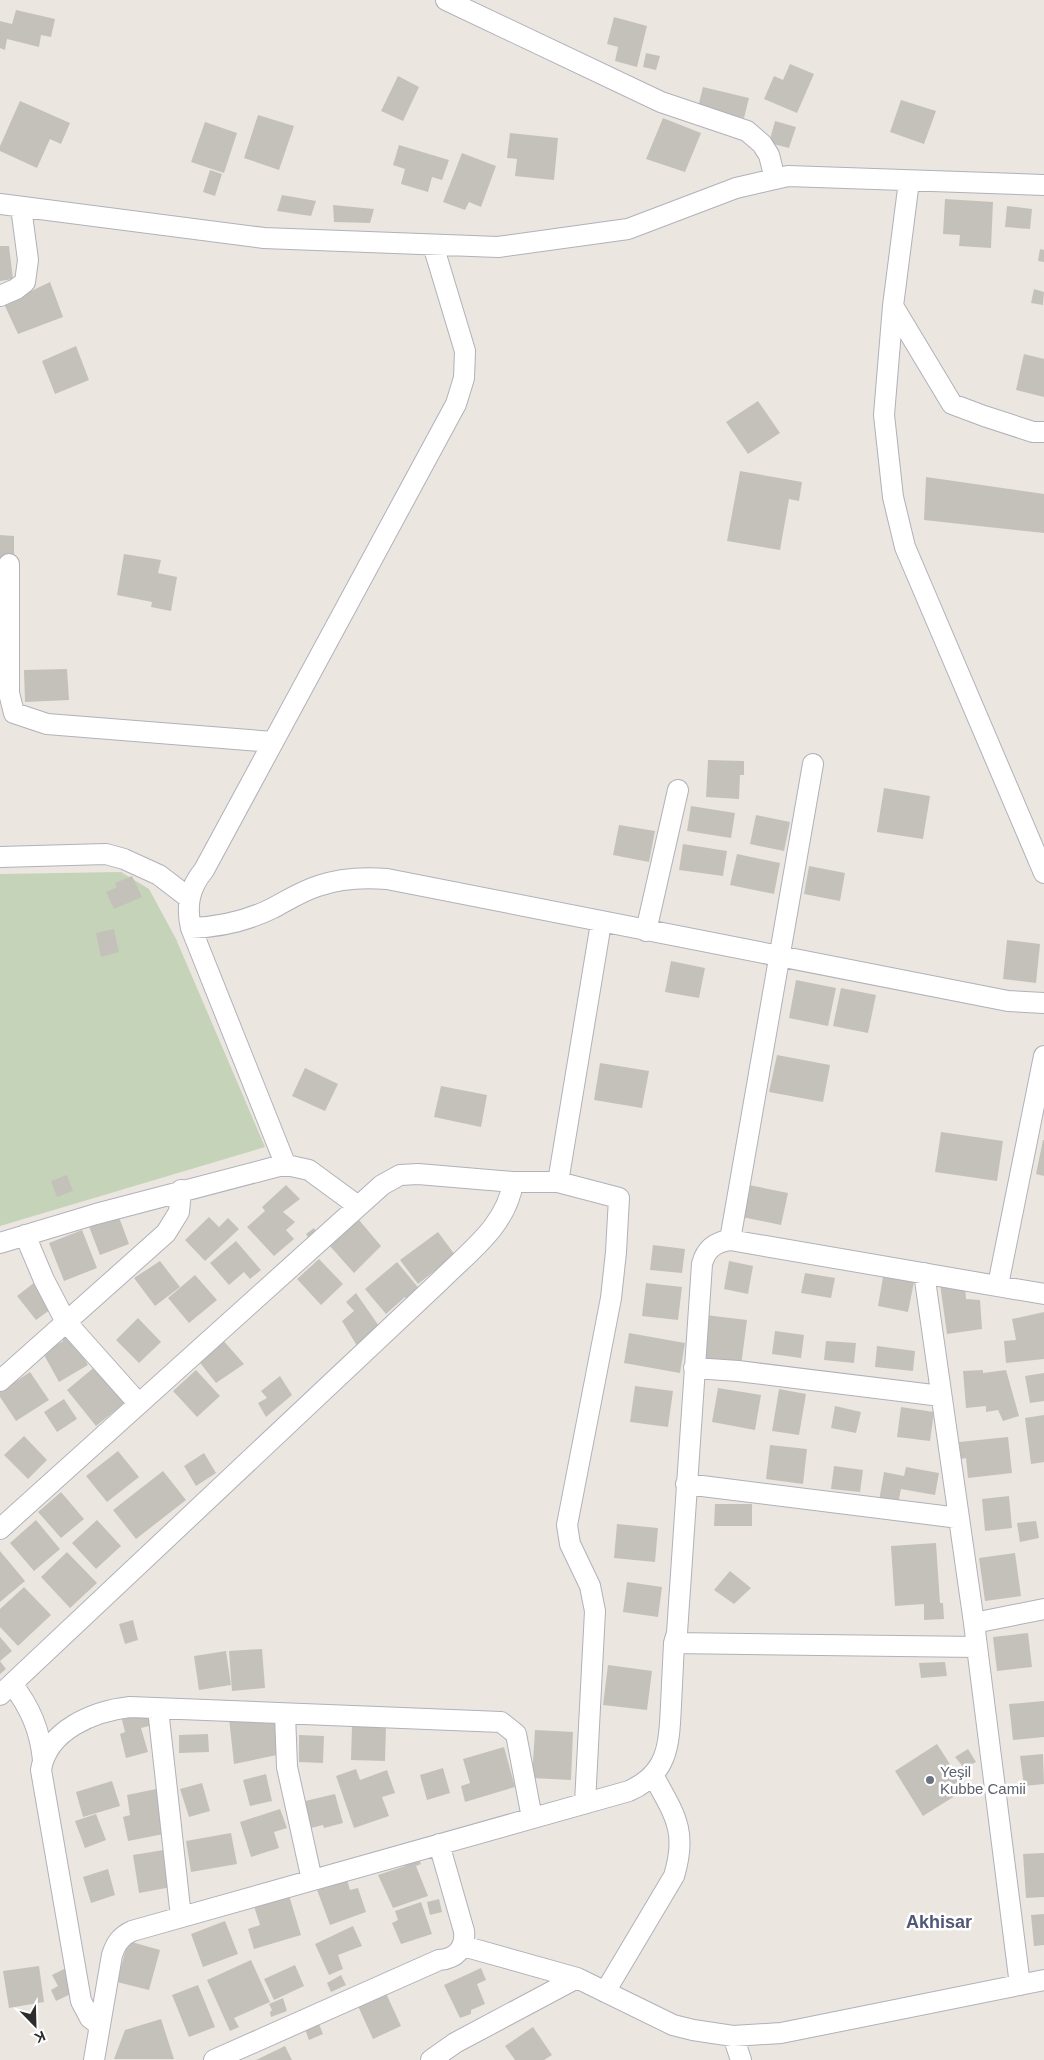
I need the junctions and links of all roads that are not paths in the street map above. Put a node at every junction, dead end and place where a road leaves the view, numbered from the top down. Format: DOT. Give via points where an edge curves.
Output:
graph roads {
  1 [pos="446,0"];
  2 [pos="775,179"];
  3 [pos="909,181"];
  4 [pos="1044,185"];
  5 [pos="0,204"];
  6 [pos="21,207"];
  7 [pos="433,245"];
  8 [pos="0,296"];
  9 [pos="893,306"];
  10 [pos="1044,432"];
  11 [pos="9,564"];
  12 [pos="273,742"];
  13 [pos="813,764"];
  14 [pos="678,790"];
  15 [pos="1034,826"];
  16 [pos="0,857"];
  17 [pos="1044,873"];
  18 [pos="189,898"];
  19 [pos="601,922"];
  20 [pos="191,928"];
  21 [pos="646,931"];
  22 [pos="780,957"];
  23 [pos="1044,1003"];
  24 [pos="1044,1056"];
  25 [pos="286,1166"];
  26 [pos="513,1182"];
  27 [pos="558,1182"];
  28 [pos="181,1190"];
  29 [pos="358,1206"];
  30 [pos="25,1235"];
  31 [pos="730,1240"];
  32 [pos="0,1243"];
  33 [pos="924,1273"];
  34 [pos="998,1285"];
  35 [pos="1044,1294"];
  36 [pos="66,1322"];
  37 [pos="694,1368"];
  38 [pos="0,1381"];
  39 [pos="941,1396"];
  40 [pos="139,1404"];
  41 [pos="686,1484"];
  42 [pos="959,1518"];
  43 [pos="0,1529"];
  44 [pos="1044,1609"];
  45 [pos="974,1623"];
  46 [pos="674,1643"];
  47 [pos="977,1646"];
  48 [pos="6,1690"];
  49 [pos="158,1709"];
  50 [pos="285,1714"];
  51 [pos="43,1760"];
  52 [pos="653,1775"];
  53 [pos="585,1804"];
  54 [pos="532,1818"];
  55 [pos="439,1844"];
  56 [pos="312,1880"];
  57 [pos="181,1917"];
  58 [pos="463,1946"];
  59 [pos="577,1978"];
  60 [pos="1044,1980"];
  61 [pos="1020,1985"];
  62 [pos="605,1992"];
  63 [pos="100,2026"];
  64 [pos="733,2036"];
  65 [pos="94,2060"];
  66 [pos="214,2060"];
  67 [pos="431,2060"];
  68 [pos="741,2060"];
  1 -- 2 [label="street" via="661,102 747,131 769,155"];
  2 -- 3 [label="street" via="788,176"];
  2 -- 7 [label="street" via="736,188 628,229 498,247"];
  3 -- 4 [label="street"];
  3 -- 9 [label="street"];
  5 -- 6 [label="street"];
  6 -- 7 [label="street" via="264,238"];
  6 -- 8 [label="street" via="28,260 25,282"];
  7 -- 12 [label="street" via="465,351 461,391"];
  9 -- 10 [label="street" via="952,404 1033,432"];
  9 -- 15 [label="street" via="884,415 893,497 905,547"];
  11 -- 12 [label="street" via="8,693 14,713 47,724"];
  12 -- 18 [label="street"];
  13 -- 22 [label="street"];
  14 -- 21 [label="street"];
  15 -- 17 [label="street"];
  16 -- 18 [label="street" via="106,854 159,875"];
  18 -- 20 [label="street"];
  19 -- 20 [label="street" via="405,882 368,878 319,885 242,921"];
  19 -- 21 [label="street"];
  19 -- 27 [label="street"];
  20 -- 25 [label="street"];
  21 -- 22 [label="street"];
  22 -- 23 [label="street" via="1008,1001"];
  22 -- 31 [label="street"];
  24 -- 34 [label="street"];
  25 -- 28 [label="street"];
  25 -- 29 [label="street" via="309,1170"];
  26 -- 27 [label="street"];
  26 -- 29 [label="street" via="410,1174 391,1179"];
  26 -- 48 [label="street" via="504,1213 489,1233"];
  27 -- 53 [label="street" via="618,1198 611,1298 567,1525 570,1544 585,1574 595,1611"];
  28 -- 30 [label="street"];
  28 -- 36 [label="street" via="179,1212 166,1233"];
  29 -- 40 [label="street"];
  30 -- 32 [label="street"];
  30 -- 36 [label="street"];
  31 -- 33 [label="street"];
  31 -- 37 [label="street" via="711,1247 704,1258"];
  33 -- 34 [label="street"];
  33 -- 39 [label="street"];
  34 -- 35 [label="street"];
  36 -- 38 [label="street"];
  36 -- 40 [label="street"];
  37 -- 39 [label="street"];
  37 -- 41 [label="street"];
  39 -- 42 [label="street"];
  40 -- 43 [label="street"];
  41 -- 42 [label="street"];
  41 -- 46 [label="street"];
  42 -- 45 [label="street"];
  44 -- 45 [label="street"];
  45 -- 47 [label="street"];
  46 -- 47 [label="street"];
  46 -- 52 [label="street" via="669,1742 665,1757"];
  47 -- 61 [label="street"];
  48 -- 51 [label="street" via="25,1702 34,1721"];
  49 -- 50 [label="street"];
  49 -- 51 [label="street" via="116,1708 88,1717 56,1740"];
  49 -- 57 [label="street"];
  50 -- 54 [label="street" via="501,1722 516,1734"];
  50 -- 56 [label="street" via="287,1767"];
  51 -- 63 [label="street" via="42,1780 82,2001 90,2018"];
  52 -- 53 [label="street" via="629,1791"];
  52 -- 62 [label="street" via="677,1819 680,1840 678,1863 674,1876"];
  53 -- 54 [label="street"];
  54 -- 55 [label="street"];
  55 -- 56 [label="street"];
  55 -- 58 [label="street" via="464,1931"];
  56 -- 57 [label="street"];
  57 -- 63 [label="street" via="132,1930 119,1939 112,1954"];
  58 -- 59 [label="street"];
  58 -- 66 [label="street" via="453,1957 439,1960"];
  59 -- 62 [label="street"];
  59 -- 67 [label="street" via="455,2043"];
  60 -- 61 [label="street"];
  61 -- 64 [label="street" via="780,2033"];
  62 -- 64 [label="street" via="673,2024"];
  63 -- 65 [label="street"];
  64 -- 68 [label="street"];
}
